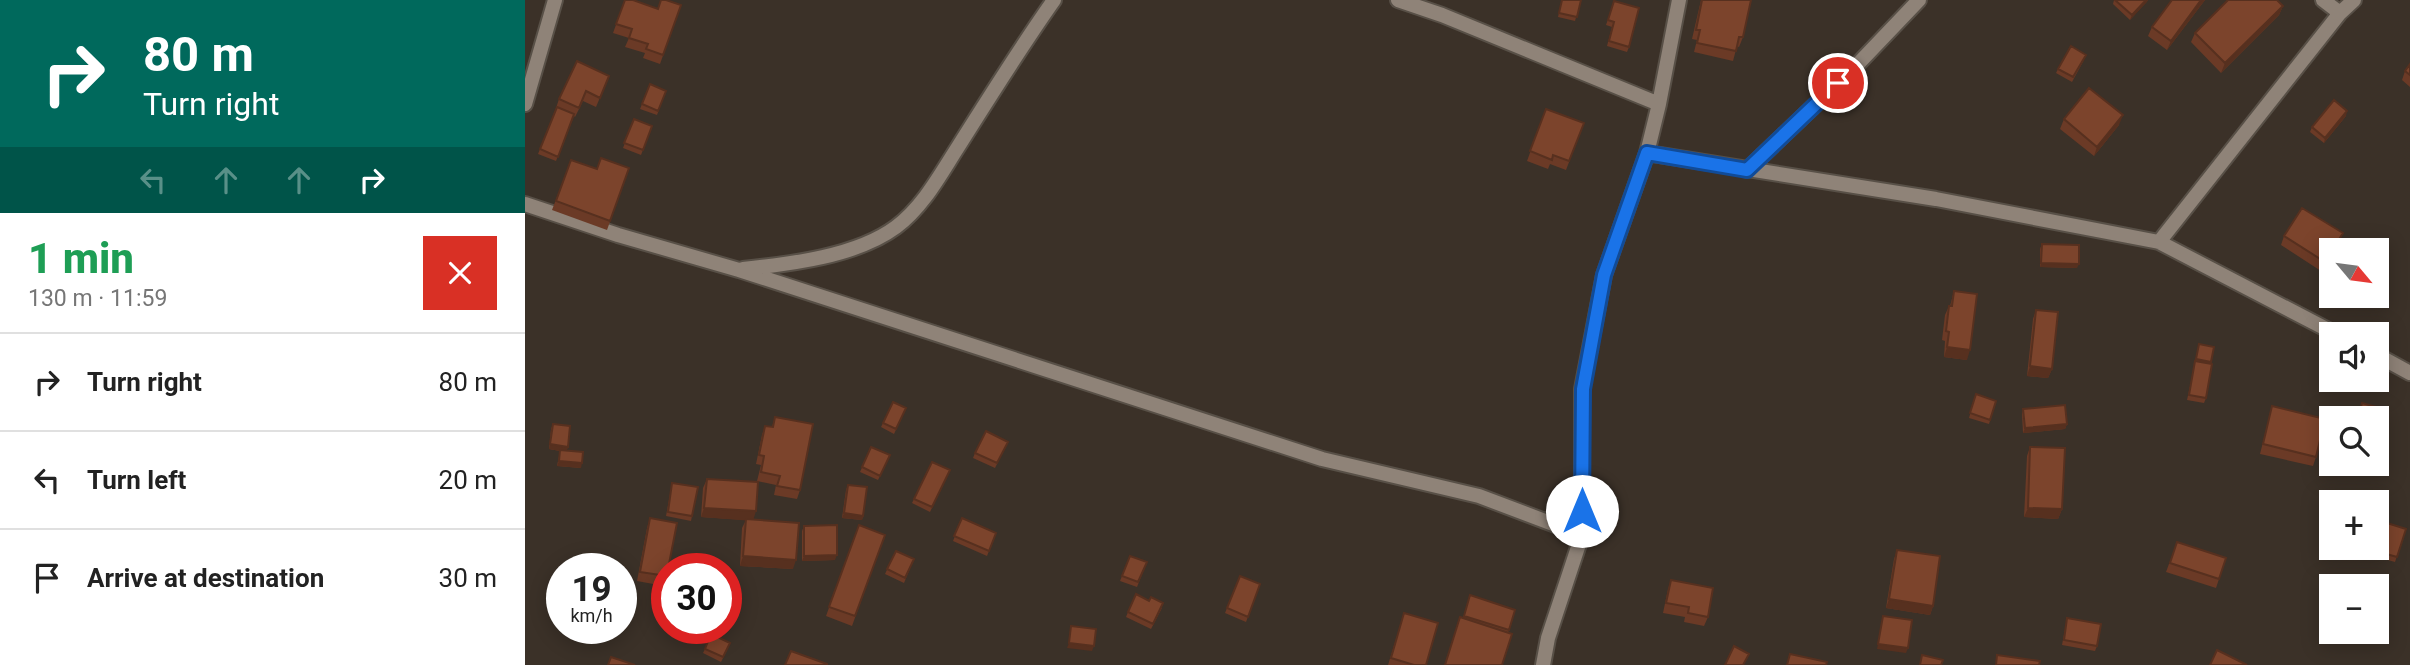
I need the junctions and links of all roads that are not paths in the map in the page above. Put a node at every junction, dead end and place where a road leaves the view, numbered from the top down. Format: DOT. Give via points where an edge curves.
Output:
graph roads {
  1 [pos="555,0"];
  2 [pos="1053,0"];
  3 [pos="1398,0"];
  4 [pos="1679,0"];
  5 [pos="1919,0"];
  6 [pos="2323,0"];
  7 [pos="2354,0"];
  8 [pos="2340,13"];
  9 [pos="525,104"];
  10 [pos="1659,104"];
  11 [pos="1647,153"];
  12 [pos="1747,170"];
  13 [pos="525,205"];
  14 [pos="2159,242"];
  15 [pos="739,270"];
  16 [pos="2319,325"];
  17 [pos="2389,362"];
  18 [pos="2410,373"];
  19 [pos="1582,535"];
  20 [pos="1543,665"];
  1 -- 9 [label="street"];
  2 -- 15 [label="street" via="924,199 896,227 819,258"];
  3 -- 10 [label="street"];
  4 -- 10 [label="street"];
  5 -- 12 [label="street"];
  6 -- 8 [label="street"];
  7 -- 8 [label="street"];
  8 -- 14 [label="street"];
  10 -- 11 [label="street"];
  11 -- 12 [label="street"];
  11 -- 19 [label="street" via="1604,275 1583,389"];
  12 -- 14 [label="street" via="1936,199"];
  13 -- 15 [label="street"];
  14 -- 16 [label="street"];
  15 -- 19 [label="street" via="1322,459 1479,496"];
  17 -- 18 [label="street"];
  19 -- 20 [label="street"];
}
